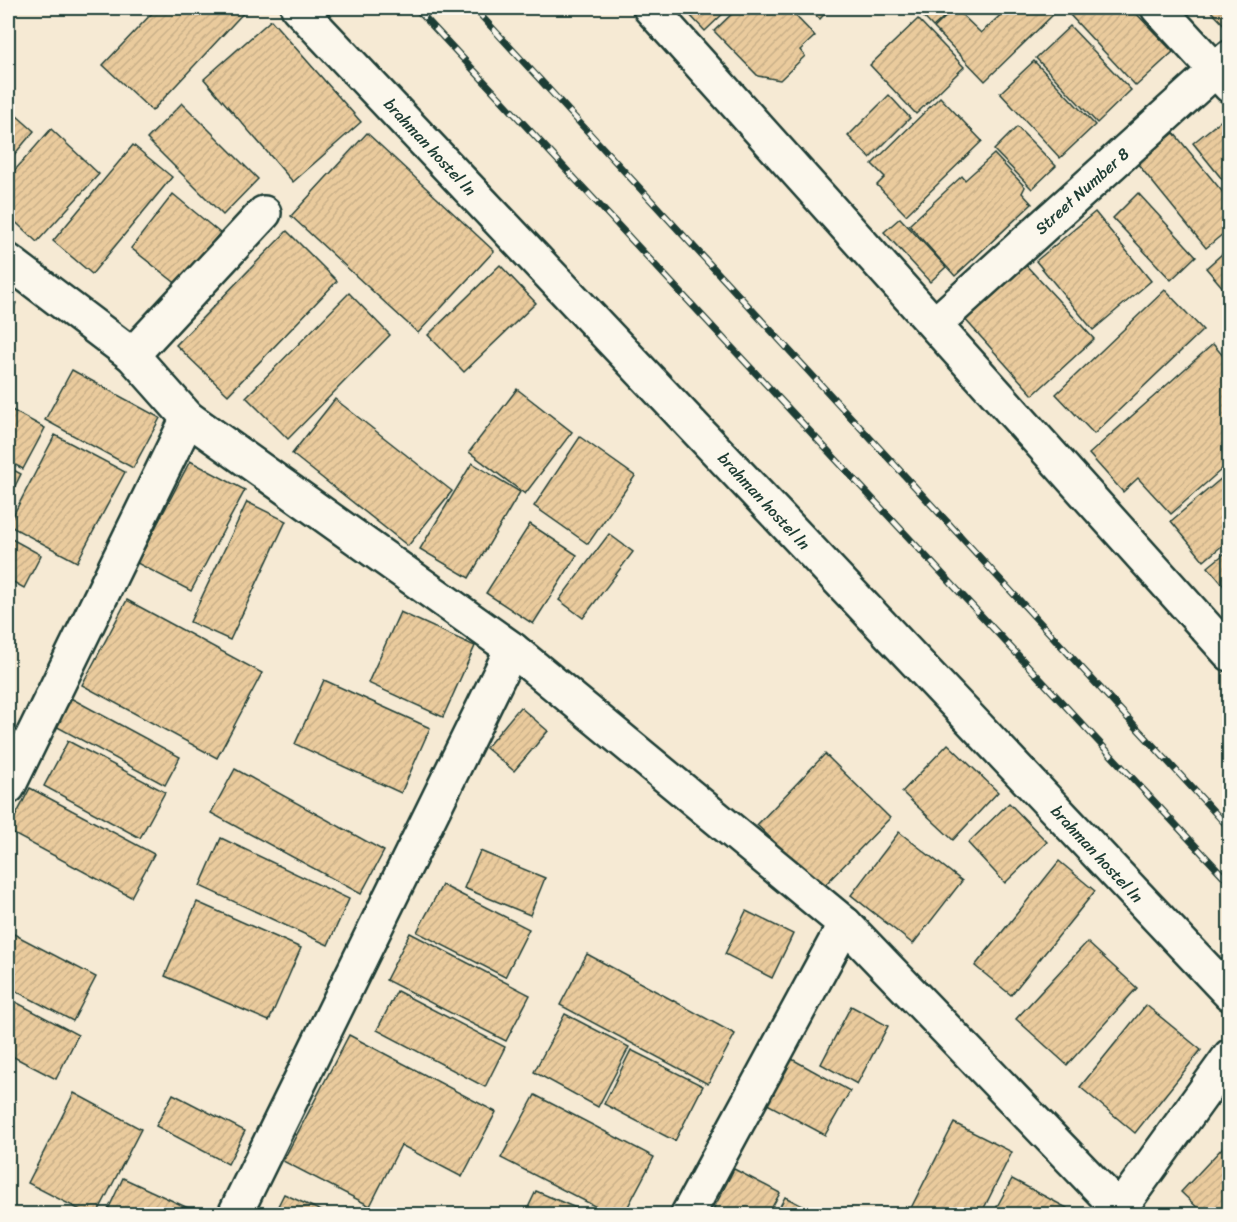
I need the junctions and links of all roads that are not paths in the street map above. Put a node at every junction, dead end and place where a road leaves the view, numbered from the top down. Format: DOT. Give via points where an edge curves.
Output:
graph roads {
  1 [pos="298,8"];
  2 [pos="1158,8"];
  3 [pos="656,10"];
  4 [pos="1225,71"];
  5 [pos="264,213"];
  6 [pos="8,261"];
  7 [pos="935,324"];
  8 [pos="132,355"];
  9 [pos="188,418"];
  10 [pos="512,649"];
  11 [pos="1230,654"];
  12 [pos="8,787"];
  13 [pos="845,924"];
  14 [pos="1230,994"];
  15 [pos="1230,1056"];
  16 [pos="1120,1213"];
  17 [pos="235,1215"];
  18 [pos="688,1215"];
  1 -- 14 [label="street, brahman hostel ln"];
  2 -- 4 [label="street"];
  3 -- 7 [label="street"];
  4 -- 7 [label="street, Street Number 8"];
  5 -- 8 [label="street"];
  6 -- 8 [label="street"];
  7 -- 11 [label="street"];
  8 -- 9 [label="street"];
  9 -- 10 [label="street"];
  9 -- 12 [label="street"];
  10 -- 13 [label="street"];
  10 -- 17 [label="street"];
  13 -- 16 [label="street"];
  13 -- 18 [label="street"];
  15 -- 16 [label="street"];
}
